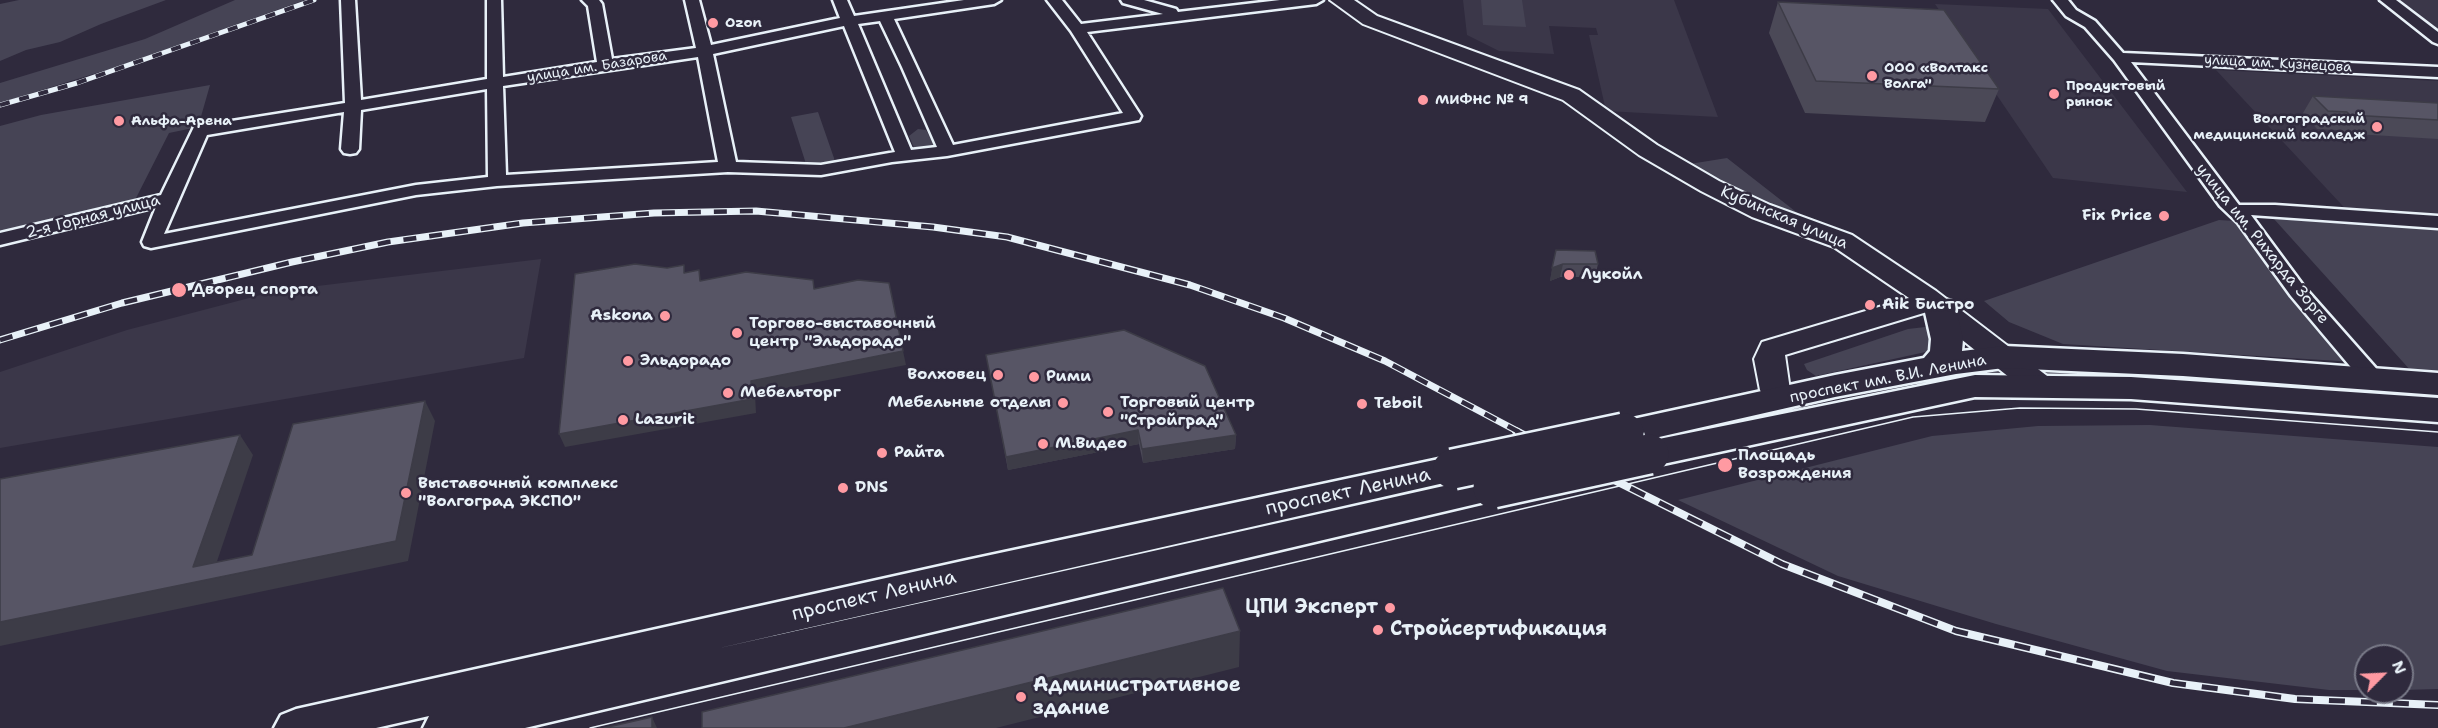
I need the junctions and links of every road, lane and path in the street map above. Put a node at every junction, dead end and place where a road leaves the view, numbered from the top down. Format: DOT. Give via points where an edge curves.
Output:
graph roads {
  1 [pos="348,0"];
  2 [pos="494,0"];
  3 [pos="589,0"];
  4 [pos="692,0"];
  5 [pos="840,0"];
  6 [pos="994,0"];
  7 [pos="1054,0"];
  8 [pos="1128,0"];
  9 [pos="1167,0"];
  10 [pos="1316,0"];
  11 [pos="1340,0"];
  12 [pos="1373,0"];
  13 [pos="2060,0"];
  14 [pos="2387,0"];
  15 [pos="885,16"];
  16 [pos="1183,16"];
  17 [pos="848,21"];
  18 [pos="1077,29"];
  19 [pos="2438,39"];
  20 [pos="705,51"];
  21 [pos="2119,57"];
  22 [pos="605,65"];
  23 [pos="1515,72"];
  24 [pos="2438,72"];
  25 [pos="495,83"];
  26 [pos="354,106"];
  27 [pos="200,131"];
  28 [pos="350,149"];
  29 [pos="948,151"];
  30 [pos="905,155"];
  31 [pos="728,167"];
  32 [pos="497,181"];
  33 [pos="168,200"];
  34 [pos="2234,210"];
  35 [pos="2438,222"];
  36 [pos="0,239"];
  37 [pos="1936,305"];
  38 [pos="2004,357"];
  39 [pos="1934,368"];
  40 [pos="2373,379"];
  41 [pos="2438,384"];
  42 [pos="2040,386"];
  43 [pos="1780,399"];
  44 [pos="2438,410"];
  45 [pos="1637,444"];
  46 [pos="1453,469"];
  47 [pos="1493,488"];
  48 [pos="296,728"];
  49 [pos="444,728"];
  1 -- 26 [label="street"];
  2 -- 25 [label="street"];
  3 -- 22 [label="street" via="595,4"];
  4 -- 20 [label="street"];
  5 -- 17 [label="street"];
  6 -- 15 [label="street, улица им. Базарова"];
  7 -- 18 [label="street"];
  8 -- 16 [label="street"];
  9 -- 16 [label="street"];
  10 -- 16 [label="street"];
  11 -- 23 [label="street, Кубинская улица" via="1370,20"];
  12 -- 23 [label="street, Кубинская улица" via="1465,39"];
  13 -- 21 [label="street, улица им. Рихарда Зорге" via="2071,13 2090,24"];
  14 -- 19 [label="street"];
  15 -- 17 [label="street, улица им. Базарова"];
  15 -- 29 [label="street"];
  16 -- 18 [label="street"];
  17 -- 20 [label="street, улица им. Базарова"];
  17 -- 30 [label="street"];
  18 -- 29 [label="street" via="1132,116"];
  20 -- 22 [label="street, улица им. Базарова"];
  20 -- 31 [label="street"];
  21 -- 24 [label="street, улица им. Кузнецова"];
  21 -- 34 [label="street, улица им. Рихарда Зорге"];
  22 -- 25 [label="street, улица им. Базарова"];
  23 -- 37 [label="street, Кубинская улица" via="1578,99 1648,150 1710,186 1761,211 1843,241"];
  25 -- 26 [label="street, улица им. Базарова"];
  25 -- 32 [label="street"];
  26 -- 27 [label="street, улица им. Базарова"];
  26 -- 28 [label="street"];
  27 -- 33 [label="street, 2-я Горная улица"];
  29 -- 30 [label="street"];
  30 -- 31 [label="street" via="821,170"];
  31 -- 32 [label="street"];
  32 -- 33 [label="street" via="416,190 151,242"];
  33 -- 36 [label="street, 2-я Горная улица"];
  34 -- 35 [label="street"];
  34 -- 40 [label="street, улица им. Рихарда Зорге"];
  37 -- 38 [label="street, Кубинская улица"];
  37 -- 39 [label="main road" via="1947,339 1946,352"];
  37 -- 43 [label="street" via="1772,349 1769,359"];
  38 -- 39 [label="main road, проспект им. В.И. Ленина"];
  38 -- 40 [label="main road, проспект им. В.И. Ленина"];
  38 -- 42 [label="street, Кубинская улица"];
  39 -- 43 [label="main road, проспект им. В.И. Ленина"];
  40 -- 41 [label="main road, проспект им. В.И. Ленина"];
  42 -- 44 [label="main road, проспект им. В.И. Ленина" via="2131,388"];
  42 -- 45 [label="main road, проспект им. В.И. Ленина" via="1975,386"];
  43 -- 45 [label="main road, проспект им. В.И. Ленина"];
  45 -- 46 [label="main road, проспект им. В.И. Ленина, bridge"];
  45 -- 47 [label="main road, проспект им. В.И. Ленина, bridge"];
  46 -- 48 [label="main road, проспект Ленина"];
  47 -- 49 [label="main road, проспект Ленина"];
}
